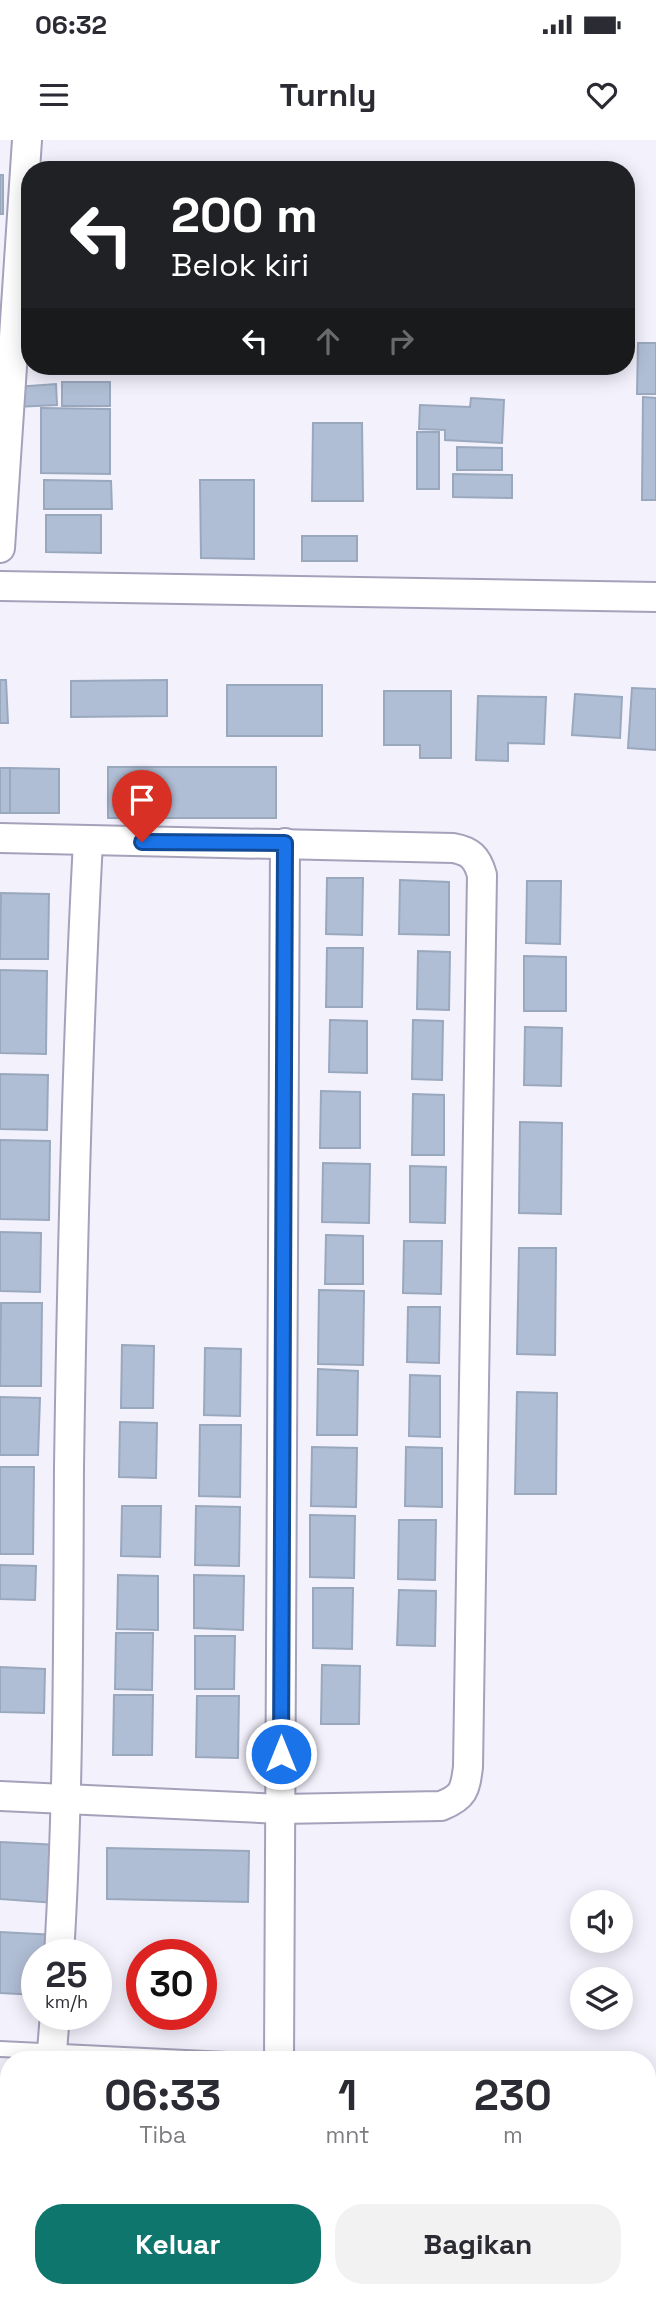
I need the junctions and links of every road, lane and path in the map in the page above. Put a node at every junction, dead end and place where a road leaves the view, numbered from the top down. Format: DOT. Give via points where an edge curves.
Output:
graph roads {
  1 [pos="27,140"];
  2 [pos="26,161"];
  3 [pos="21,231"];
  4 [pos="0,548"];
  5 [pos="0,586"];
  6 [pos="656,597"];
  7 [pos="0,838"];
  8 [pos="88,841"];
  9 [pos="285,843"];
  10 [pos="0,1796"];
  11 [pos="66,1799"];
  12 [pos="281,1809"];
  13 [pos="60,1939"];
  14 [pos="54,2030"];
  15 [pos="0,2049"];
  16 [pos="52,2051"];
  17 [pos="279,2051"];
  1 -- 2 [label="street"];
  3 -- 4 [label="street"];
  5 -- 6 [label="street"];
  7 -- 8 [label="street"];
  8 -- 9 [label="street"];
  8 -- 11 [label="street" via="71,1354"];
  9 -- 12 [label="street"];
  9 -- 12 [label="street" via="468,851 482,874 482,920 465,1789 456,1800 441,1806"];
  10 -- 11 [label="street"];
  11 -- 12 [label="street"];
  11 -- 13 [label="street"];
  12 -- 17 [label="street"];
  14 -- 16 [label="street"];
  15 -- 16 [label="lane"];
}
